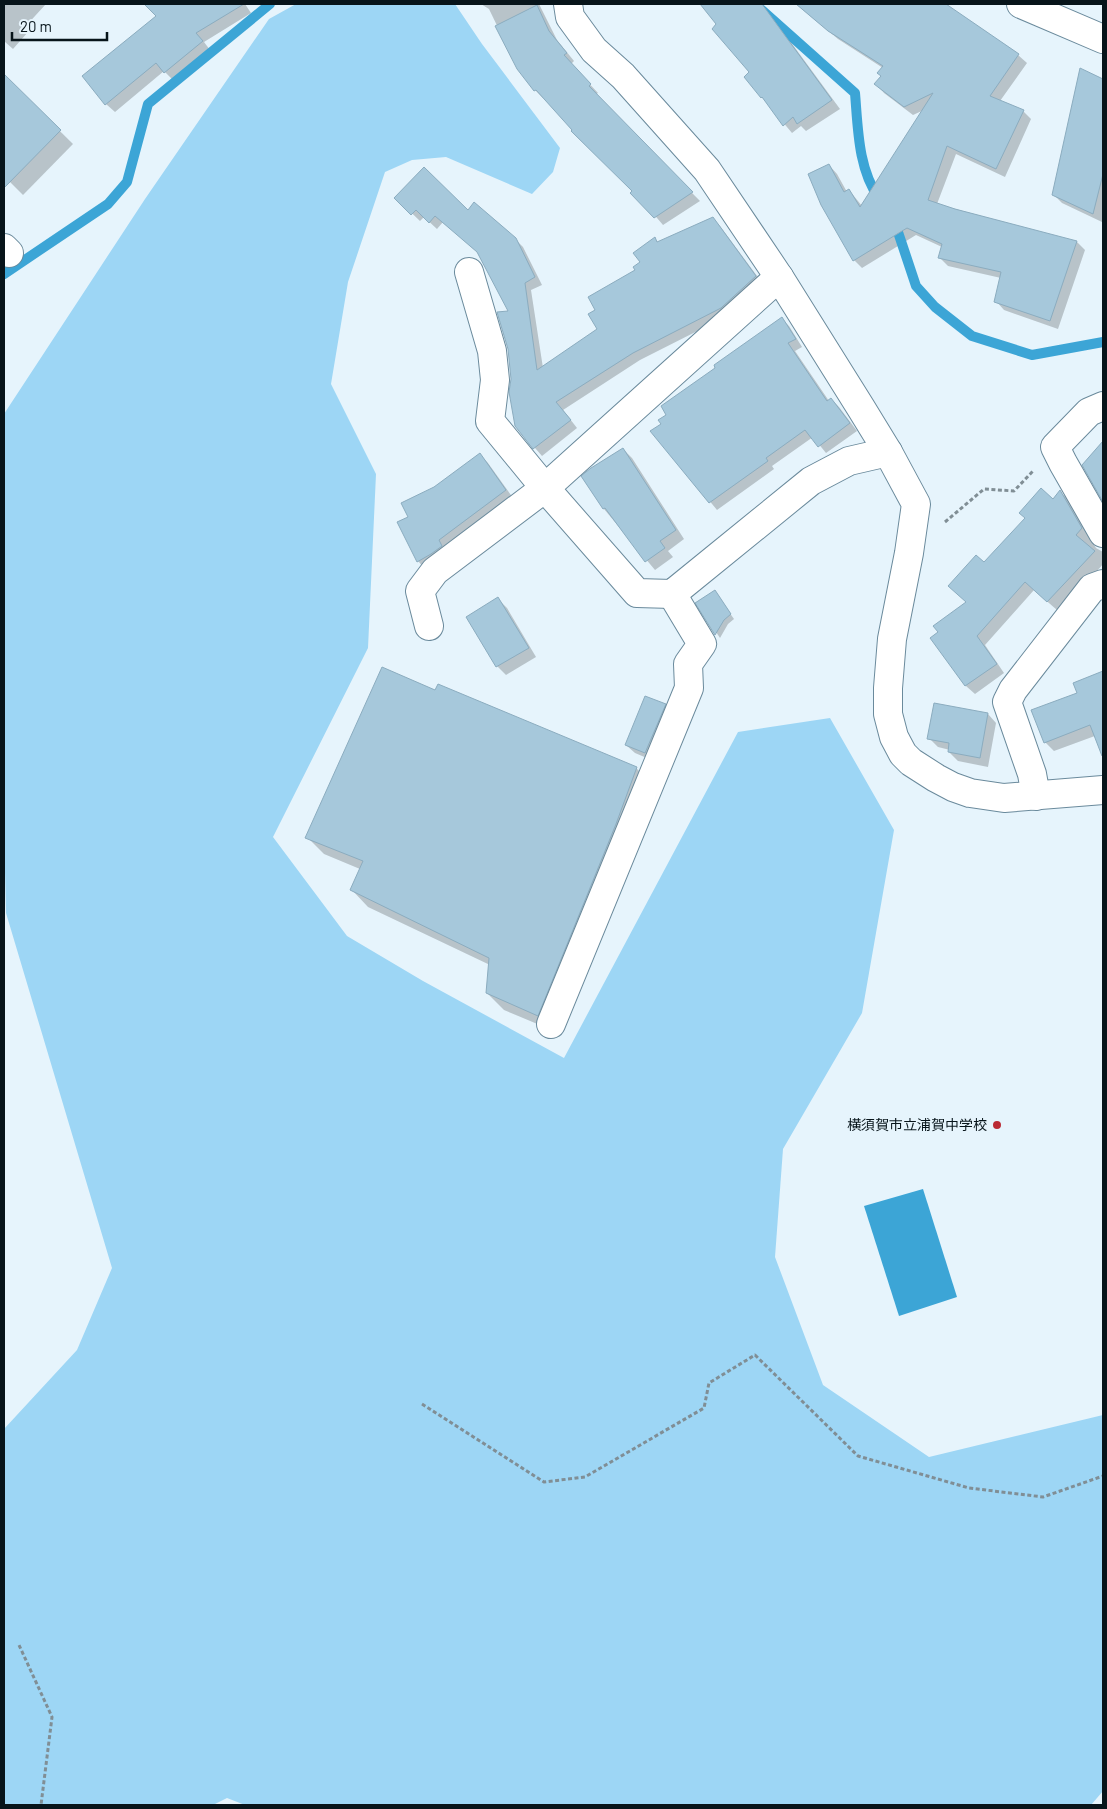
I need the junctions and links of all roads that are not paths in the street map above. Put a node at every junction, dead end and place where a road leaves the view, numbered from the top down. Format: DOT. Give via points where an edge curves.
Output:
graph roads {
  1 [pos="568,4"];
  2 [pos="1020,4"];
  3 [pos="1103,39"];
  4 [pos="469,272"];
  5 [pos="779,277"];
  6 [pos="1103,406"];
  7 [pos="888,452"];
  8 [pos="545,488"];
  9 [pos="1103,534"];
  10 [pos="1103,584"];
  11 [pos="672,594"];
  12 [pos="429,626"];
  13 [pos="1103,790"];
  14 [pos="1036,796"];
  15 [pos="551,1024"];
  1 -- 5 [label="street" via="570,18 594,50 623,76 707,170"];
  2 -- 3 [label="street"];
  4 -- 8 [label="street" via="492,351 495,380 490,421"];
  5 -- 7 [label="street"];
  5 -- 8 [label="street"];
  6 -- 9 [label="street" via="1089,412 1055,447"];
  7 -- 11 [label="street" via="849,461 811,481"];
  7 -- 14 [label="street" via="916,504 892,639 888,714 894,738 911,762 953,787 1004,798"];
  8 -- 11 [label="street" via="637,593"];
  8 -- 12 [label="street" via="435,571 420,591"];
  10 -- 14 [label="street" via="1092,588 1007,702 1032,774"];
  11 -- 15 [label="street" via="702,644 688,664 689,688"];
  13 -- 14 [label="street"];
}
